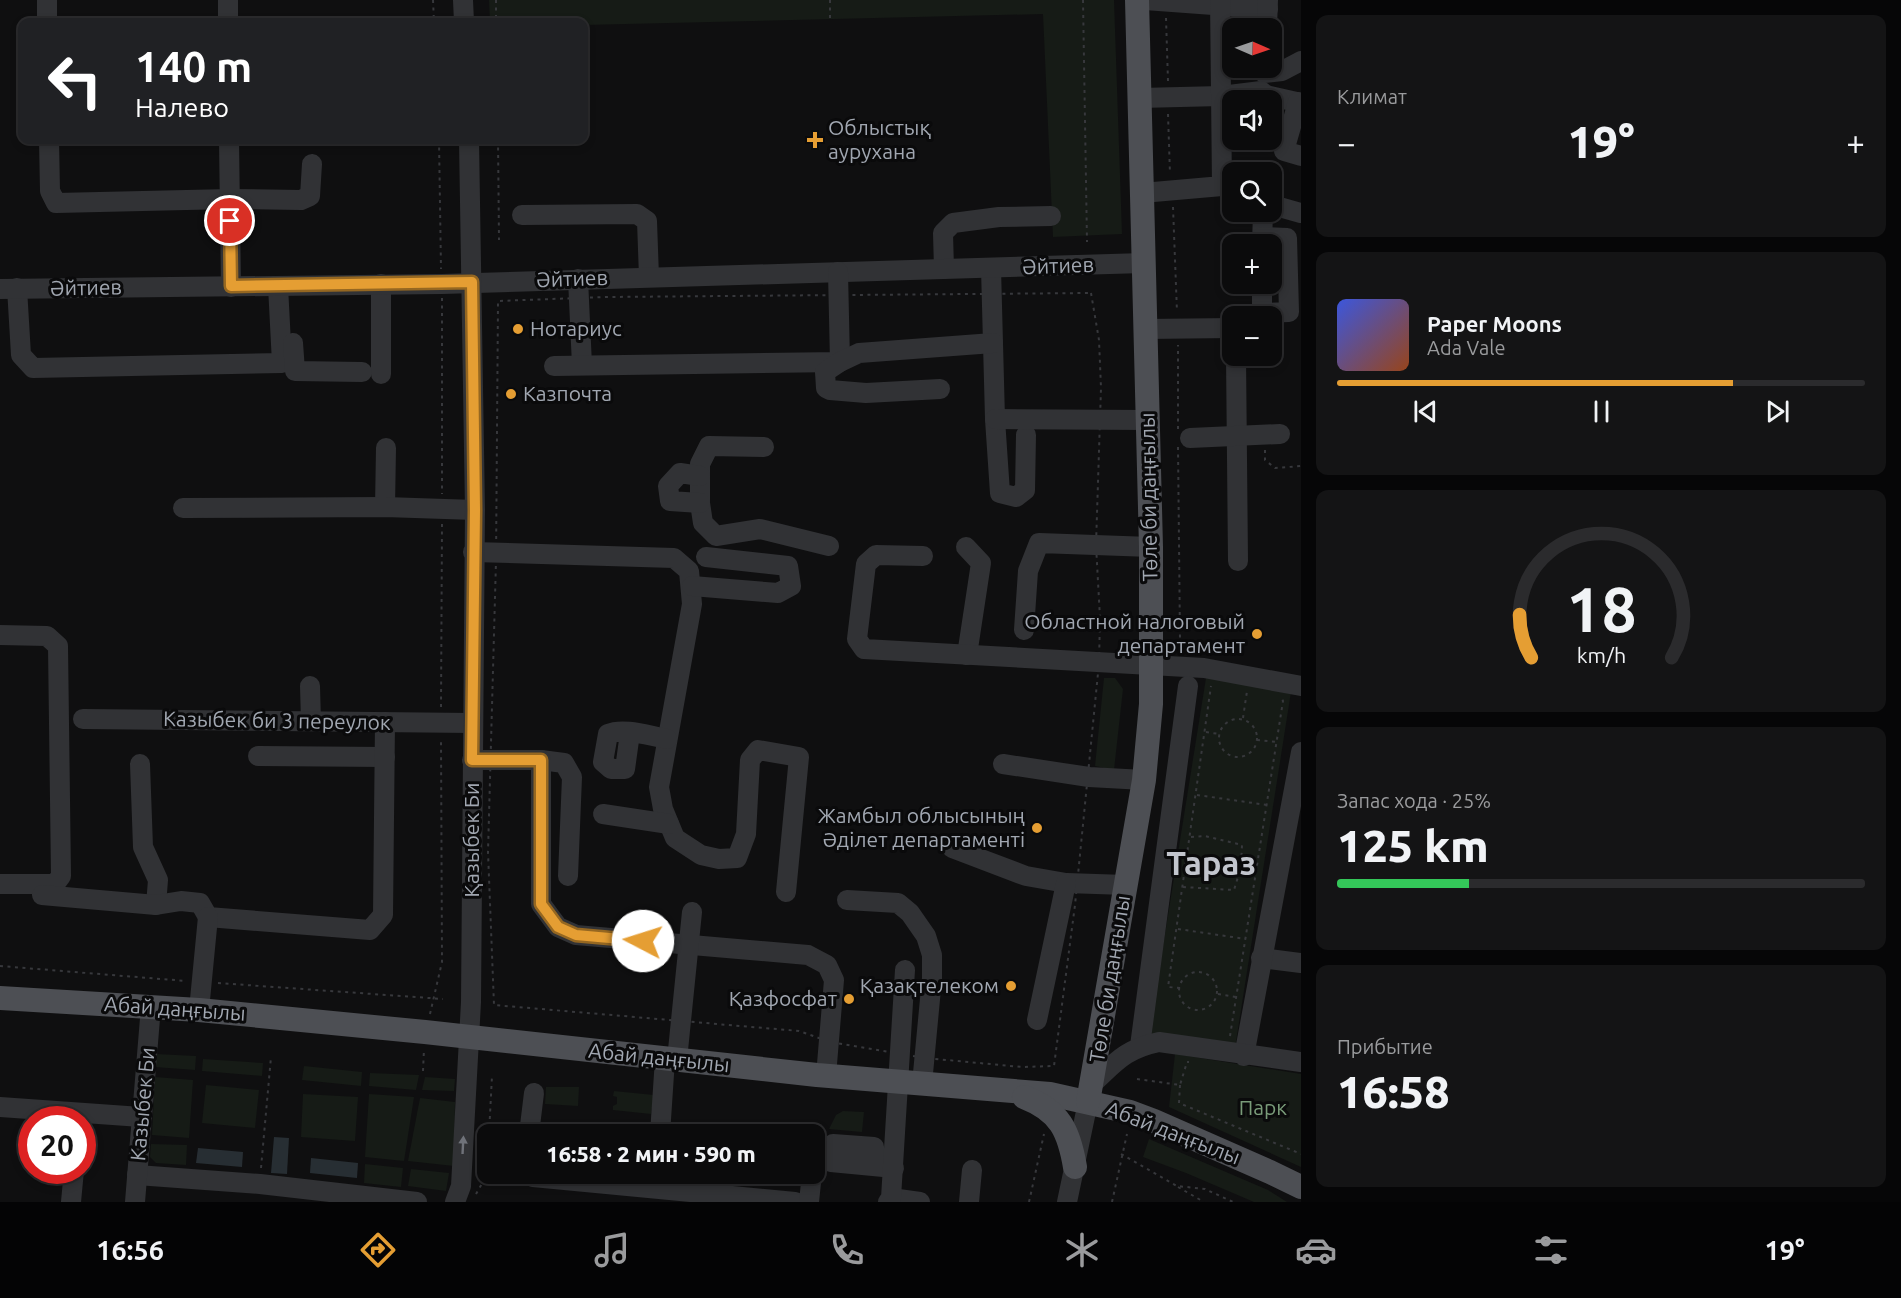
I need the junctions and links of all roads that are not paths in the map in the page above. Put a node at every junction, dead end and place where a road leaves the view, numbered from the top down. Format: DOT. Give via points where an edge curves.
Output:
graph roads {
  1 [pos="47,0"];
  2 [pos="228,0"];
  3 [pos="463,0"];
  4 [pos="1137,0"];
  5 [pos="1145,0"];
  6 [pos="1220,3"];
  7 [pos="1268,12"];
  8 [pos="48,18"];
  9 [pos="228,18"];
  10 [pos="464,18"];
  11 [pos="1301,61"];
  12 [pos="1282,70"];
  13 [pos="1261,78"];
  14 [pos="1263,78"];
  15 [pos="1221,96"];
  16 [pos="1140,98"];
  17 [pos="1299,102"];
  18 [pos="49,144"];
  19 [pos="229,144"];
  20 [pos="469,144"];
  21 [pos="1301,156"];
  22 [pos="312,164"];
  23 [pos="1142,193"];
  24 [pos="230,199"];
  25 [pos="1282,208"];
  26 [pos="1301,213"];
  27 [pos="522,215"];
  28 [pos="1050,216"];
  29 [pos="1282,239"];
  30 [pos="1144,263"];
  31 [pos="991,268"];
  32 [pos="944,269"];
  33 [pos="838,272"];
  34 [pos="649,277"];
  35 [pos="578,279"];
  36 [pos="472,282"];
  37 [pos="381,284"];
  38 [pos="231,286"];
  39 [pos="283,286"];
  40 [pos="8,289"];
  41 [pos="1282,313"];
  42 [pos="1146,328"];
  43 [pos="1222,328"];
  44 [pos="993,343"];
  45 [pos="840,362"];
  46 [pos="582,365"];
  47 [pos="554,366"];
  48 [pos="1236,366"];
  49 [pos="362,372"];
  50 [pos="381,374"];
  51 [pos="940,389"];
  52 [pos="995,418"];
  53 [pos="1148,420"];
  54 [pos="1272,434"];
  55 [pos="1026,435"];
  56 [pos="1237,436"];
  57 [pos="1182,438"];
  58 [pos="764,447"];
  59 [pos="386,448"];
  60 [pos="700,476"];
  61 [pos="700,503"];
  62 [pos="385,507"];
  63 [pos="183,508"];
  64 [pos="475,510"];
  65 [pos="716,536"];
  66 [pos="829,546"];
  67 [pos="966,547"];
  68 [pos="1152,547"];
  69 [pos="473,552"];
  70 [pos="706,556"];
  71 [pos="923,556"];
  72 [pos="738,559"];
  73 [pos="1238,561"];
  74 [pos="691,578"];
  75 [pos="745,589"];
  76 [pos="1024,630"];
  77 [pos="0,635"];
  78 [pos="968,655"];
  79 [pos="1151,667"];
  80 [pos="1193,678"];
  81 [pos="310,686"];
  82 [pos="1301,686"];
  83 [pos="83,719"];
  84 [pos="311,721"];
  85 [pos="385,722"];
  86 [pos="472,723"];
  87 [pos="630,733"];
  88 [pos="667,739"];
  89 [pos="1301,752"];
  90 [pos="258,756"];
  91 [pos="385,757"];
  92 [pos="472,760"];
  93 [pos="541,760"];
  94 [pos="140,764"];
  95 [pos="1003,764"];
  96 [pos="1144,780"];
  97 [pos="1296,805"];
  98 [pos="603,814"];
  99 [pos="669,824"];
  100 [pos="952,848"];
  101 [pos="568,876"];
  102 [pos="1072,883"];
  103 [pos="0,884"];
  104 [pos="1126,885"];
  105 [pos="786,892"];
  106 [pos="42,895"];
  107 [pos="848,900"];
  108 [pos="156,905"];
  109 [pos="692,912"];
  110 [pos="208,917"];
  111 [pos="688,945"];
  112 [pos="1262,958"];
  113 [pos="1301,963"];
  114 [pos="904,970"];
  115 [pos="0,998"];
  116 [pos="151,1006"];
  117 [pos="199,1010"];
  118 [pos="1036,1020"];
  119 [pos="469,1037"];
  120 [pos="1140,1046"];
  121 [pos="1244,1056"];
  122 [pos="671,1060"];
  123 [pos="1301,1062"];
  124 [pos="826,1076"];
  125 [pos="911,1083"];
  126 [pos="1001,1091"];
  127 [pos="1090,1093"];
  128 [pos="534,1094"];
  129 [pos="0,1107"];
  130 [pos="18,1109"];
  131 [pos="96,1116"];
  132 [pos="141,1117"];
  133 [pos="530,1124"];
  134 [pos="661,1124"];
  135 [pos="1075,1167"];
  136 [pos="972,1170"];
  137 [pos="137,1174"];
  138 [pos="73,1184"];
  139 [pos="676,1184"];
  140 [pos="811,1184"];
  141 [pos="1301,1187"];
  142 [pos="890,1200"];
  143 [pos="71,1202"];
  144 [pos="135,1202"];
  145 [pos="417,1202"];
  146 [pos="455,1202"];
  147 [pos="795,1202"];
  148 [pos="809,1202"];
  149 [pos="920,1202"];
  150 [pos="969,1202"];
  151 [pos="1067,1202"];
  1 -- 8 [label="street"];
  2 -- 9 [label="street"];
  3 -- 10 [label="street"];
  4 -- 16 [label="main road, Төле би даңғылы"];
  5 -- 6 [label="street"];
  6 -- 7 [label="street"];
  6 -- 15 [label="street"];
  11 -- 12 [label="street"];
  13 -- 15 [label="street"];
  14 -- 17 [label="street" via="1266,95"];
  15 -- 16 [label="street"];
  15 -- 23 [label="street" via="1222,186"];
  16 -- 23 [label="main road, Төле би даңғылы"];
  17 -- 21 [label="street" via="1284,151"];
  18 -- 24 [label="street" via="50,191 56,203"];
  19 -- 24 [label="street"];
  20 -- 36 [label="street, Қазыбек Би"];
  22 -- 24 [label="street" via="310,196 302,200"];
  23 -- 30 [label="main road, Төле би даңғылы"];
  24 -- 38 [label="street"];
  25 -- 26 [label="street"];
  27 -- 34 [label="street" via="637,214 647,221"];
  28 -- 32 [label="street" via="953,223 943,233"];
  29 -- 41 [label="street" via="1287,238 1289,312"];
  30 -- 31 [label="street, Әйтиев"];
  30 -- 42 [label="main road, Төле би даңғылы"];
  31 -- 32 [label="street, Әйтиев"];
  31 -- 44 [label="street"];
  32 -- 33 [label="street, Әйтиев"];
  33 -- 34 [label="street, Әйтиев"];
  33 -- 45 [label="street"];
  34 -- 35 [label="street, Әйтиев"];
  35 -- 36 [label="street, Әйтиев"];
  35 -- 46 [label="street"];
  36 -- 37 [label="street, Әйтиев"];
  36 -- 64 [label="street, Қазыбек Би"];
  37 -- 39 [label="street, Әйтиев"];
  37 -- 50 [label="street"];
  38 -- 39 [label="street, Әйтиев"];
  38 -- 40 [label="street, Әйтиев"];
  39 -- 40 [label="street" via="282,363 33,368 21,355"];
  39 -- 49 [label="street" via="295,371"];
  42 -- 43 [label="street"];
  42 -- 53 [label="main road, Төле би даңғылы"];
  44 -- 45 [label="street" via="859,353"];
  44 -- 52 [label="street"];
  45 -- 46 [label="street"];
  45 -- 51 [label="street" via="825,372 826,388 830,390 866,393"];
  46 -- 47 [label="street"];
  48 -- 56 [label="street"];
  52 -- 53 [label="street"];
  52 -- 55 [label="street" via="1000,493 1016,497 1024,490"];
  53 -- 68 [label="main road, Төле би даңғылы"];
  54 -- 56 [label="street"];
  56 -- 57 [label="street"];
  56 -- 73 [label="street"];
  58 -- 60 [label="street" via="709,446 700,464"];
  59 -- 62 [label="street"];
  60 -- 61 [label="street"];
  60 -- 61 [label="street" via="680,473 668,486 670,501"];
  61 -- 65 [label="street" via="704,523"];
  62 -- 63 [label="street"];
  62 -- 64 [label="street"];
  64 -- 69 [label="street, Қазыбек Би"];
  65 -- 66 [label="street" via="760,529"];
  65 -- 70 [label="street"];
  67 -- 78 [label="street" via="981,563"];
  68 -- 76 [label="street" via="1039,543 1028,571"];
  68 -- 79 [label="main road, Төле би даңғылы"];
  69 -- 74 [label="street" via="674,558"];
  69 -- 86 [label="street, Қазыбек Би"];
  70 -- 72 [label="street"];
  70 -- 74 [label="street"];
  71 -- 78 [label="street" via="876,555 866,564 857,639 864,649"];
  72 -- 75 [label="street"];
  72 -- 75 [label="street" via="788,566 791,586 778,593"];
  74 -- 75 [label="street"];
  74 -- 88 [label="street" via="692,604"];
  77 -- 103 [label="street" via="48,636 58,646 61,865 61,876 55,884"];
  78 -- 79 [label="street"];
  79 -- 80 [label="street"];
  79 -- 96 [label="main road, Төле би даңғылы" via="1152,704"];
  80 -- 82 [label="street" via="1204,668"];
  80 -- 120 [label="street"];
  81 -- 84 [label="street"];
  83 -- 84 [label="street, Казыбек би 3 переулок"];
  84 -- 85 [label="street, Казыбек би 3 переулок"];
  85 -- 86 [label="street, Казыбек би 3 переулок"];
  85 -- 91 [label="street"];
  86 -- 92 [label="street, Қазыбек Би"];
  87 -- 88 [label="street"];
  88 -- 99 [label="street" via="659,787"];
  89 -- 97 [label="street"];
  90 -- 91 [label="street"];
  91 -- 110 [label="street" via="383,915 370,930"];
  92 -- 93 [label="street"];
  92 -- 119 [label="street, Қазыбек Би"];
  93 -- 101 [label="street" via="564,763 572,777"];
  93 -- 111 [label="street" via="541,904 558,927 576,935"];
  94 -- 108 [label="street" via="143,847 158,880"];
  95 -- 96 [label="street" via="1089,777"];
  96 -- 104 [label="main road, Төле би даңғылы"];
  97 -- 112 [label="street"];
  98 -- 99 [label="street"];
  99 -- 105 [label="street" via="675,838 701,855 737,858 746,834 750,760 758,750 799,757"];
  100 -- 102 [label="street" via="1026,876"];
  102 -- 104 [label="street"];
  102 -- 118 [label="street"];
  104 -- 127 [label="main road, Төле би даңғылы"];
  106 -- 108 [label="street"];
  107 -- 125 [label="street" via="898,903 926,936 932,955 932,978"];
  108 -- 110 [label="street" via="200,903"];
  109 -- 111 [label="street"];
  110 -- 117 [label="street"];
  111 -- 122 [label="street"];
  111 -- 124 [label="street" via="808,955 827,965 834,980"];
  112 -- 113 [label="street"];
  112 -- 121 [label="street"];
  114 -- 125 [label="street"];
  115 -- 116 [label="main road, Абай даңғылы"];
  116 -- 117 [label="main road, Абай даңғылы"];
  116 -- 132 [label="street, Казыбек Би"];
  117 -- 119 [label="main road, Абай даңғылы"];
  119 -- 122 [label="main road, Абай даңғылы"];
  146 -- 119 [label="street, one-way" via="461,1186"];
  120 -- 121 [label="street" via="1159,1042"];
  120 -- 127 [label="street" via="1124,1054"];
  121 -- 123 [label="street"];
  122 -- 124 [label="main road, Абай даңғылы"];
  122 -- 134 [label="street"];
  124 -- 125 [label="main road, Абай даңғылы"];
  125 -- 126 [label="main road, Абай даңғылы"];
  125 -- 142 [label="street" via="884,1167"];
  126 -- 127 [label="main road, Абай даңғылы"];
  126 -- 135 [label="main road" via="1027,1098 1057,1117 1071,1141"];
  127 -- 135 [label="street, Төле би даңғылы"];
  127 -- 141 [label="main road, Абай даңғылы"];
  128 -- 133 [label="street"];
  129 -- 130 [label="street"];
  131 -- 132 [label="street"];
  132 -- 137 [label="street, Казыбек Би"];
  135 -- 151 [label="street, Төле би даңғылы"];
  136 -- 150 [label="street"];
  137 -- 144 [label="street, Казыбек Би"];
  137 -- 145 [label="street"];
  138 -- 143 [label="street"];
  139 -- 147 [label="street"];
  140 -- 148 [label="street"];
  142 -- 149 [label="street"];
}
